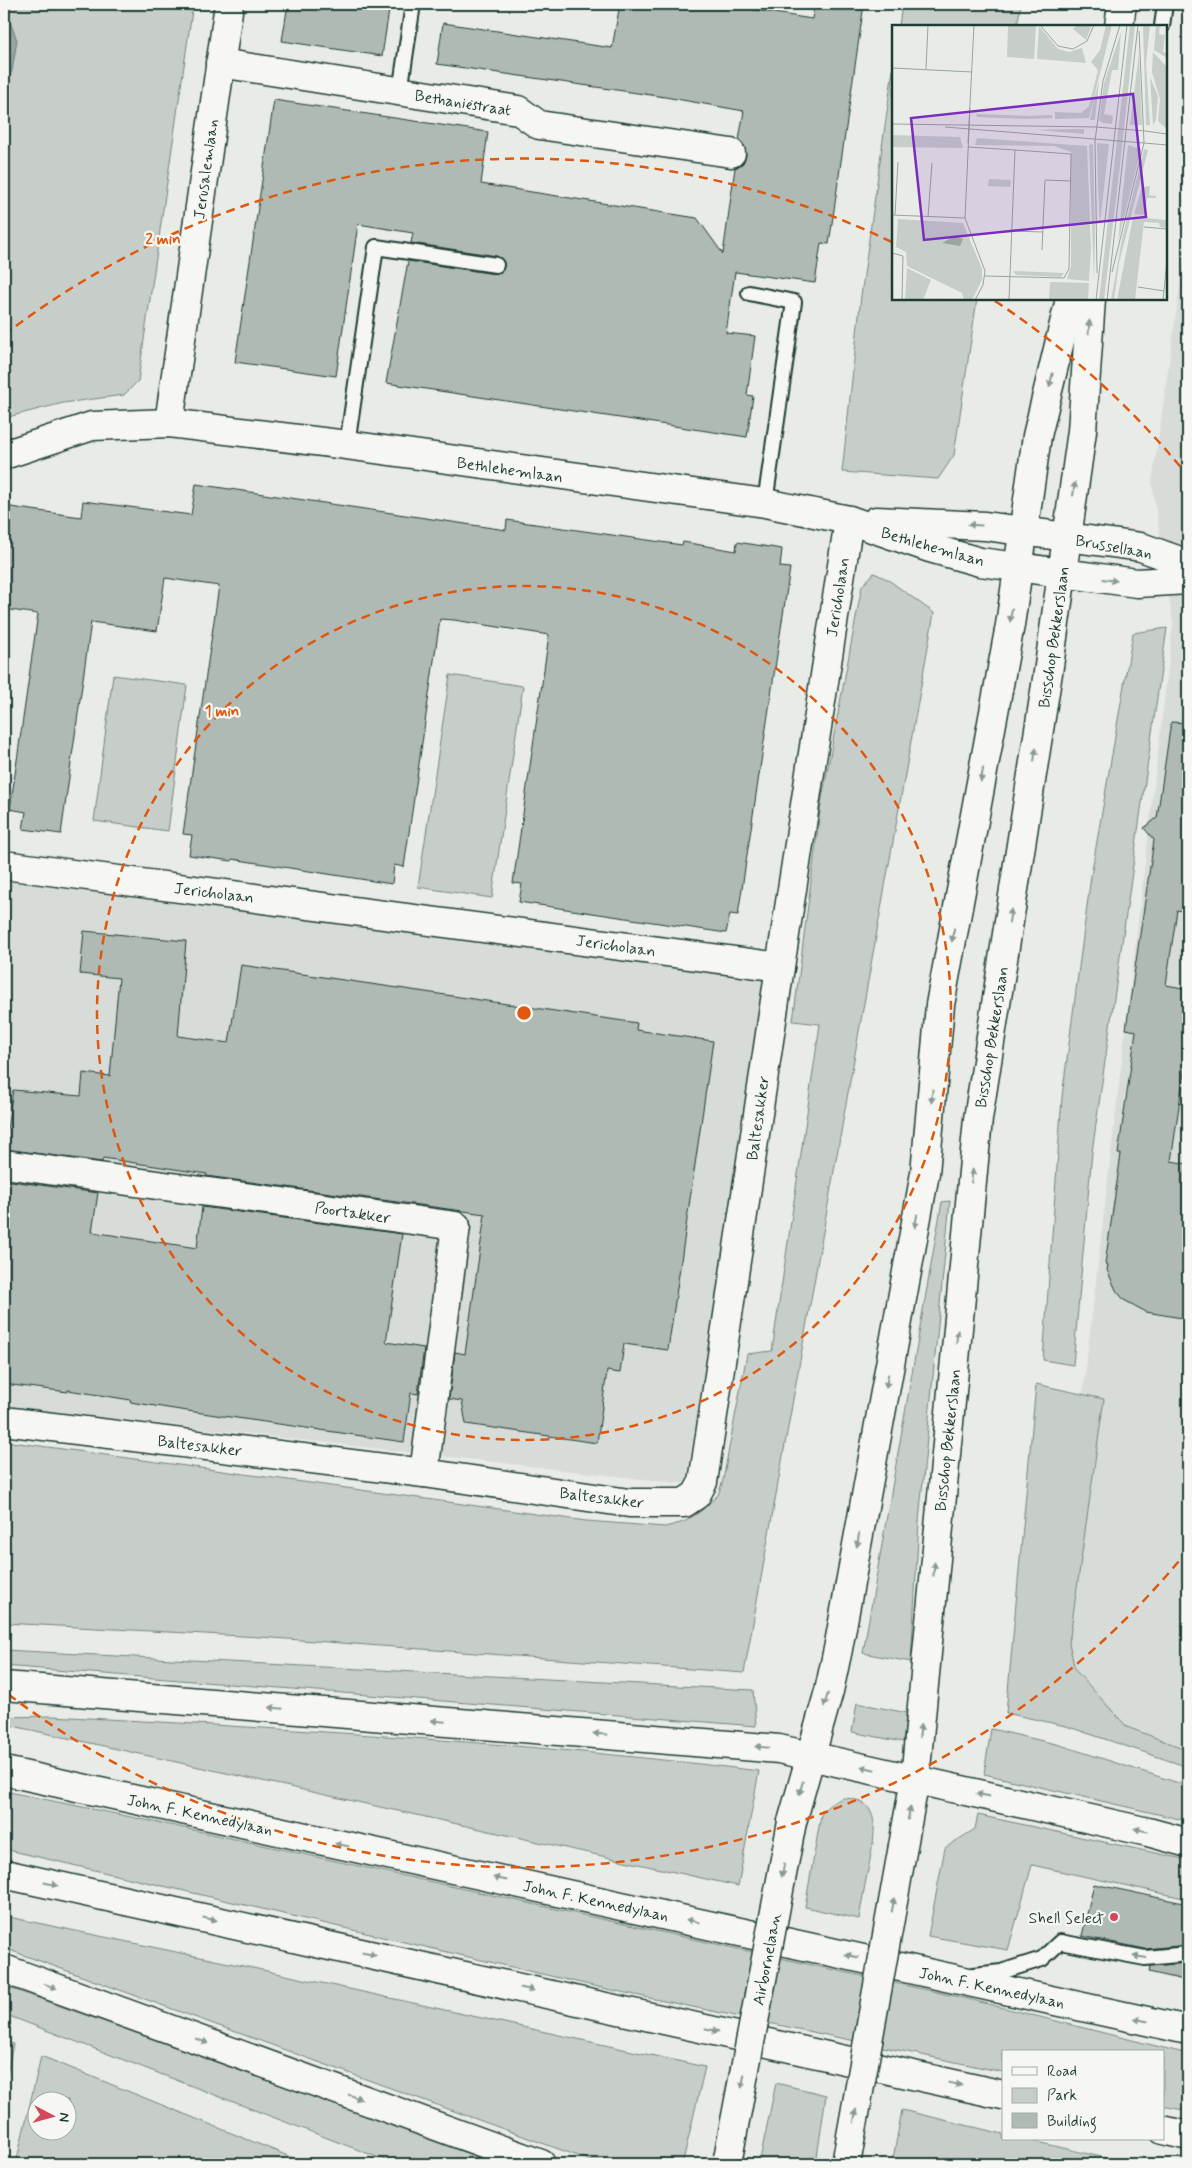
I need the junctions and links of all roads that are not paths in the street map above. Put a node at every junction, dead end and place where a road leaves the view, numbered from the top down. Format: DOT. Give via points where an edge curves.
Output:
graph roads {
  1 [pos="229,4"];
  2 [pos="413,4"];
  3 [pos="1122,4"];
  4 [pos="1164,4"];
  5 [pos="1118,25"];
  6 [pos="1162,25"];
  7 [pos="220,63"];
  8 [pos="400,92"];
  9 [pos="731,154"];
  10 [pos="496,265"];
  11 [pos="749,293"];
  12 [pos="1070,300"];
  13 [pos="1091,300"];
  14 [pos="169,423"];
  15 [pos="347,445"];
  16 [pos="4,455"];
  17 [pos="765,503"];
  18 [pos="849,520"];
  19 [pos="1024,531"];
  20 [pos="1068,537"];
  21 [pos="1188,564"];
  22 [pos="1018,567"];
  23 [pos="1062,573"];
  24 [pos="1188,580"];
  25 [pos="4,865"];
  26 [pos="780,967"];
  27 [pos="4,1164"];
  28 [pos="4,1421"];
  29 [pos="424,1473"];
  30 [pos="4,1686"];
  31 [pos="810,1755"];
  32 [pos="4,1771"];
  33 [pos="915,1779"];
  34 [pos="1188,1843"];
  35 [pos="4,1874"];
  36 [pos="1188,1954"];
  37 [pos="4,1969"];
  38 [pos="951,1979"];
  39 [pos="1188,2030"];
  40 [pos="1002,2095"];
  41 [pos="1164,2130"];
  42 [pos="1188,2136"];
  43 [pos="728,2161"];
  44 [pos="542,2164"];
  45 [pos="846,2164"];
  1 -- 7 [label="main road, Jerusalemlaan"];
  2 -- 8 [label="lane"];
  3 -- 5 [label="main road"];
  4 -- 6 [label="lane"];
  7 -- 8 [label="main road, Bethaniëstraat"];
  7 -- 14 [label="main road, Jerusalemlaan"];
  8 -- 9 [label="main road, Bethaniëstraat" via="518,110 539,125"];
  10 -- 15 [label="lane" via="376,248"];
  11 -- 17 [label="lane" via="794,302"];
  12 -- 19 [label="main road, one-way" via="1037,436"];
  20 -- 13 [label="main road, Bisschop Bekkerslaan, one-way" via="1082,431"];
  14 -- 15 [label="main road, Bethlehemlaan"];
  14 -- 16 [label="main road, Bethlehemlaan" via="92,426"];
  15 -- 17 [label="main road, Bethlehemlaan"];
  17 -- 18 [label="main road, Bethlehemlaan"];
  19 -- 18 [label="main road, Bethlehemlaan, one-way" via="949,523"];
  18 -- 22 [label="main road, Bethlehemlaan" via="980,562"];
  18 -- 26 [label="main road, Jericholaan"];
  19 -- 20 [label="main road, Bethlehemlaan"];
  19 -- 22 [label="main road"];
  20 -- 21 [label="main road, Brussellaan" via="1141,547"];
  20 -- 23 [label="main road, Bisschop Bekkerslaan"];
  22 -- 23 [label="main road, Bethlehemlaan"];
  22 -- 31 [label="main road, one-way" via="940,1005 925,1173 838,1649"];
  23 -- 24 [label="main road, Brussellaan, one-way" via="1137,583"];
  33 -- 23 [label="main road, Bisschop Bekkerslaan, one-way" via="978,1119"];
  25 -- 26 [label="main road, Jericholaan"];
  26 -- 29 [label="main road, Baltesakker" via="703,1482 696,1495 684,1504 629,1503"];
  27 -- 29 [label="main road, Poortakker" via="456,1226"];
  28 -- 29 [label="main road, Baltesakker"];
  31 -- 30 [label="main road, one-way" via="769,1748"];
  33 -- 31 [label="main road, one-way"];
  31 -- 43 [label="main road, Airbornelaan, one-way, bridge" via="792,1822"];
  38 -- 32 [label="main road, John F. Kennedylaan, one-way"];
  34 -- 33 [label="main road, one-way"];
  45 -- 33 [label="main road, one-way, bridge"];
  35 -- 40 [label="main road, one-way"];
  36 -- 38 [label="lane, one-way" via="1145,1958 1060,1942 1042,1959 1000,1972"];
  37 -- 44 [label="main road, one-way"];
  39 -- 38 [label="main road, John F. Kennedylaan, one-way"];
  41 -- 42 [label="main road"];
}
